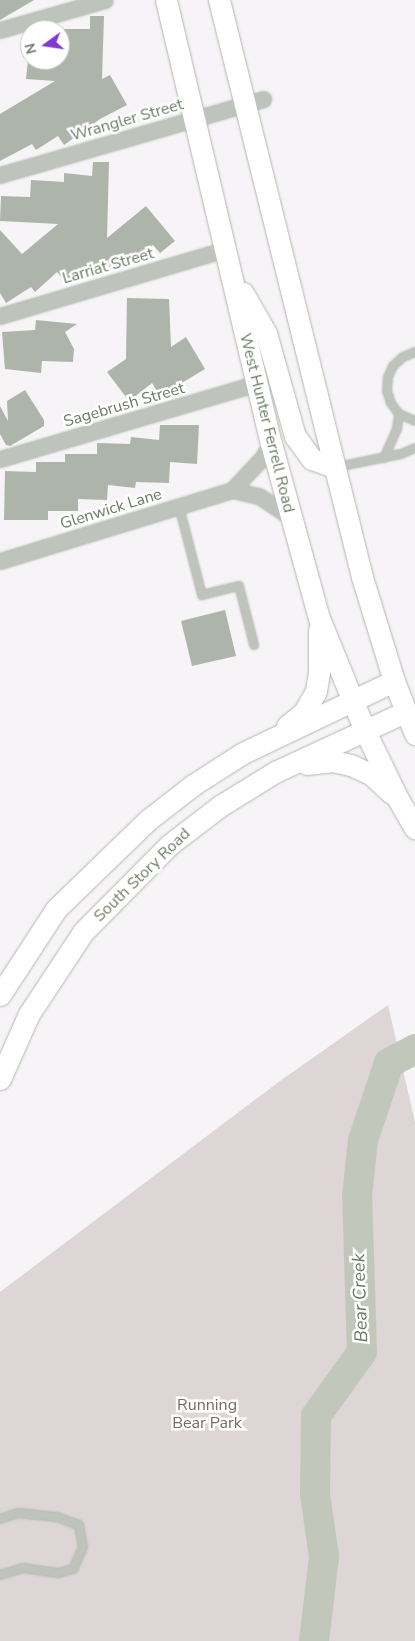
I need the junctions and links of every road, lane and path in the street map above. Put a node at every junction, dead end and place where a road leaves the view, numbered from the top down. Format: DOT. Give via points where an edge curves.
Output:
graph roads {
  1 [pos="105,0"];
  2 [pos="166,0"];
  3 [pos="219,0"];
  4 [pos="0,30"];
  5 [pos="254,102"];
  6 [pos="196,118"];
  7 [pos="0,175"];
  8 [pos="226,249"];
  9 [pos="232,274"];
  10 [pos="0,316"];
  11 [pos="415,352"];
  12 [pos="258,383"];
  13 [pos="399,414"];
  14 [pos="415,421"];
  15 [pos="271,443"];
  16 [pos="415,448"];
  17 [pos="384,458"];
  18 [pos="0,459"];
  19 [pos="334,467"];
  20 [pos="232,490"];
  21 [pos="179,506"];
  22 [pos="290,517"];
  23 [pos="0,561"];
  24 [pos="319,618"];
  25 [pos="254,645"];
  26 [pos="394,682"];
  27 [pos="353,701"];
  28 [pos="405,712"];
  29 [pos="365,731"];
  30 [pos="415,734"];
  31 [pos="266,742"];
  32 [pos="275,772"];
  33 [pos="398,799"];
  34 [pos="415,829"];
  35 [pos="0,995"];
  36 [pos="0,1079"];
  37 [pos="0,1519"];
  38 [pos="0,1575"];
  1 -- 4 [label="street"];
  2 -- 6 [label="main road, West Hunter Ferrell Road"];
  3 -- 5 [label="main road"];
  5 -- 6 [label="street, Wrangler Street"];
  5 -- 19 [label="main road"];
  6 -- 7 [label="street, Wrangler Street"];
  6 -- 8 [label="main road, West Hunter Ferrell Road"];
  8 -- 9 [label="main road, West Hunter Ferrell Road"];
  8 -- 10 [label="street, Larriat Street"];
  9 -- 12 [label="main road, West Hunter Ferrell Road"];
  9 -- 19 [label="main road" via="266,332 295,436 312,459"];
  11 -- 13 [label="lane" via="393,366 388,378 390,404"];
  12 -- 15 [label="main road, West Hunter Ferrell Road"];
  12 -- 18 [label="street, Sagebrush Street"];
  13 -- 14 [label="lane"];
  13 -- 17 [label="lane" via="397,429"];
  15 -- 20 [label="street" via="262,458"];
  15 -- 22 [label="main road, West Hunter Ferrell Road"];
  16 -- 17 [label="lane"];
  17 -- 19 [label="lane"];
  19 -- 26 [label="main road" via="362,577"];
  20 -- 21 [label="street, Glenwick Lane"];
  20 -- 22 [label="street, Glenwick Lane" via="259,496"];
  21 -- 23 [label="street, Glenwick Lane"];
  21 -- 25 [label="lane" via="202,595 239,586"];
  22 -- 24 [label="main road, West Hunter Ferrell Road"];
  24 -- 27 [label="main road, West Hunter Ferrell Road"];
  24 -- 31 [label="main road" via="316,691 304,712"];
  26 -- 27 [label="main road, South Story Road"];
  26 -- 28 [label="main road"];
  27 -- 29 [label="main road, West Hunter Ferrell Road"];
  27 -- 31 [label="main road, South Story Road"];
  28 -- 29 [label="main road, South Story Road"];
  28 -- 30 [label="main road"];
  29 -- 32 [label="main road, South Story Road"];
  29 -- 33 [label="main road, West Hunter Ferrell Road"];
  31 -- 35 [label="main road, South Story Road" via="243,752 193,785 148,820 56,910"];
  32 -- 33 [label="main road" via="316,761 342,763 372,775"];
  32 -- 36 [label="main road, South Story Road" via="220,806 169,845 83,932 29,1014"];
  33 -- 34 [label="main road, West Hunter Ferrell Road"];
  37 -- 38 [label="lane" via="18,1513 57,1517 78,1525 82,1548 73,1569 58,1573 23,1568"];
}
